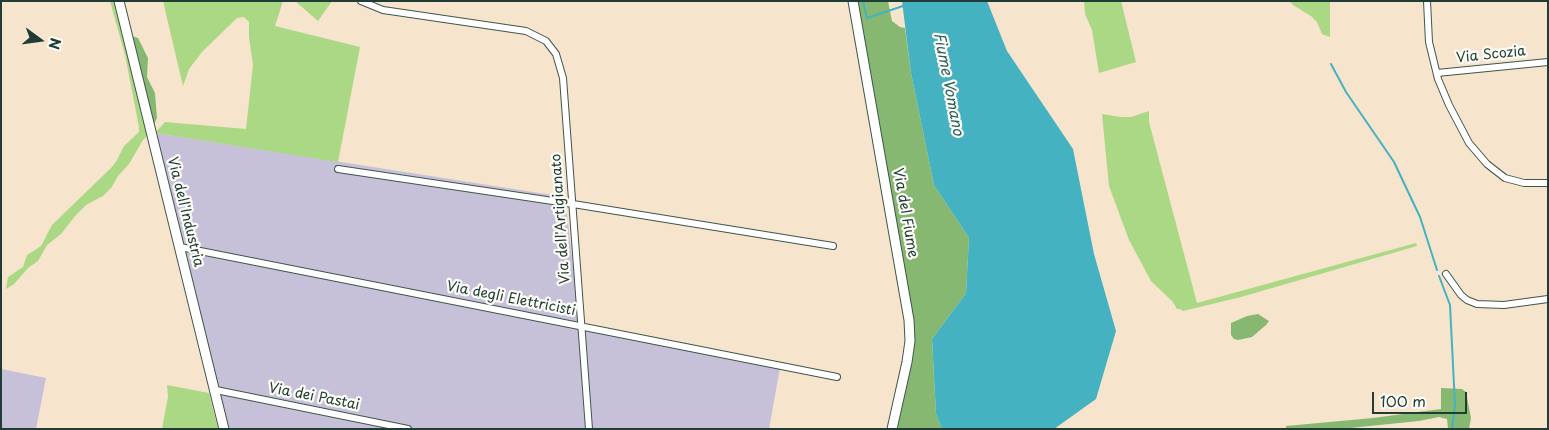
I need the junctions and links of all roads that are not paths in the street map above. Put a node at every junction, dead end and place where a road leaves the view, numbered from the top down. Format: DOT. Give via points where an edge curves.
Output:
graph roads {
  1 [pos="119,1"];
  2 [pos="361,1"];
  3 [pos="853,1"];
  4 [pos="1427,1"];
  5 [pos="1548,62"];
  6 [pos="1436,73"];
  7 [pos="338,169"];
  8 [pos="1548,183"];
  9 [pos="573,204"];
  10 [pos="833,246"];
  11 [pos="180,247"];
  12 [pos="1446,274"];
  13 [pos="1548,299"];
  14 [pos="581,326"];
  15 [pos="837,376"];
  16 [pos="216,390"];
  17 [pos="224,429"];
  18 [pos="408,429"];
  19 [pos="589,429"];
  20 [pos="892,429"];
  1 -- 11 [label="street, Via dell'Industria"];
  2 -- 9 [label="street, Via dell'Artigianato" via="383,10 526,30 546,41 556,54 564,78"];
  3 -- 20 [label="street, Via del Fiume" via="909,320 907,362"];
  4 -- 6 [label="street" via="1429,42"];
  5 -- 6 [label="street, Via Scozia"];
  6 -- 8 [label="street" via="1462,131 1487,164 1514,181"];
  7 -- 9 [label="street"];
  9 -- 10 [label="street"];
  9 -- 14 [label="street, Via dell'Artigianato"];
  11 -- 14 [label="street, Via degli Elettricisti"];
  11 -- 16 [label="street, Via dell'Industria"];
  12 -- 13 [label="street" via="1461,295 1477,304 1504,305"];
  14 -- 15 [label="street, Via degli Elettricisti"];
  14 -- 19 [label="street, Via dell'Artigianato"];
  16 -- 17 [label="street, Via dell'Industria"];
  16 -- 18 [label="street, Via dei Pastai"];
}
